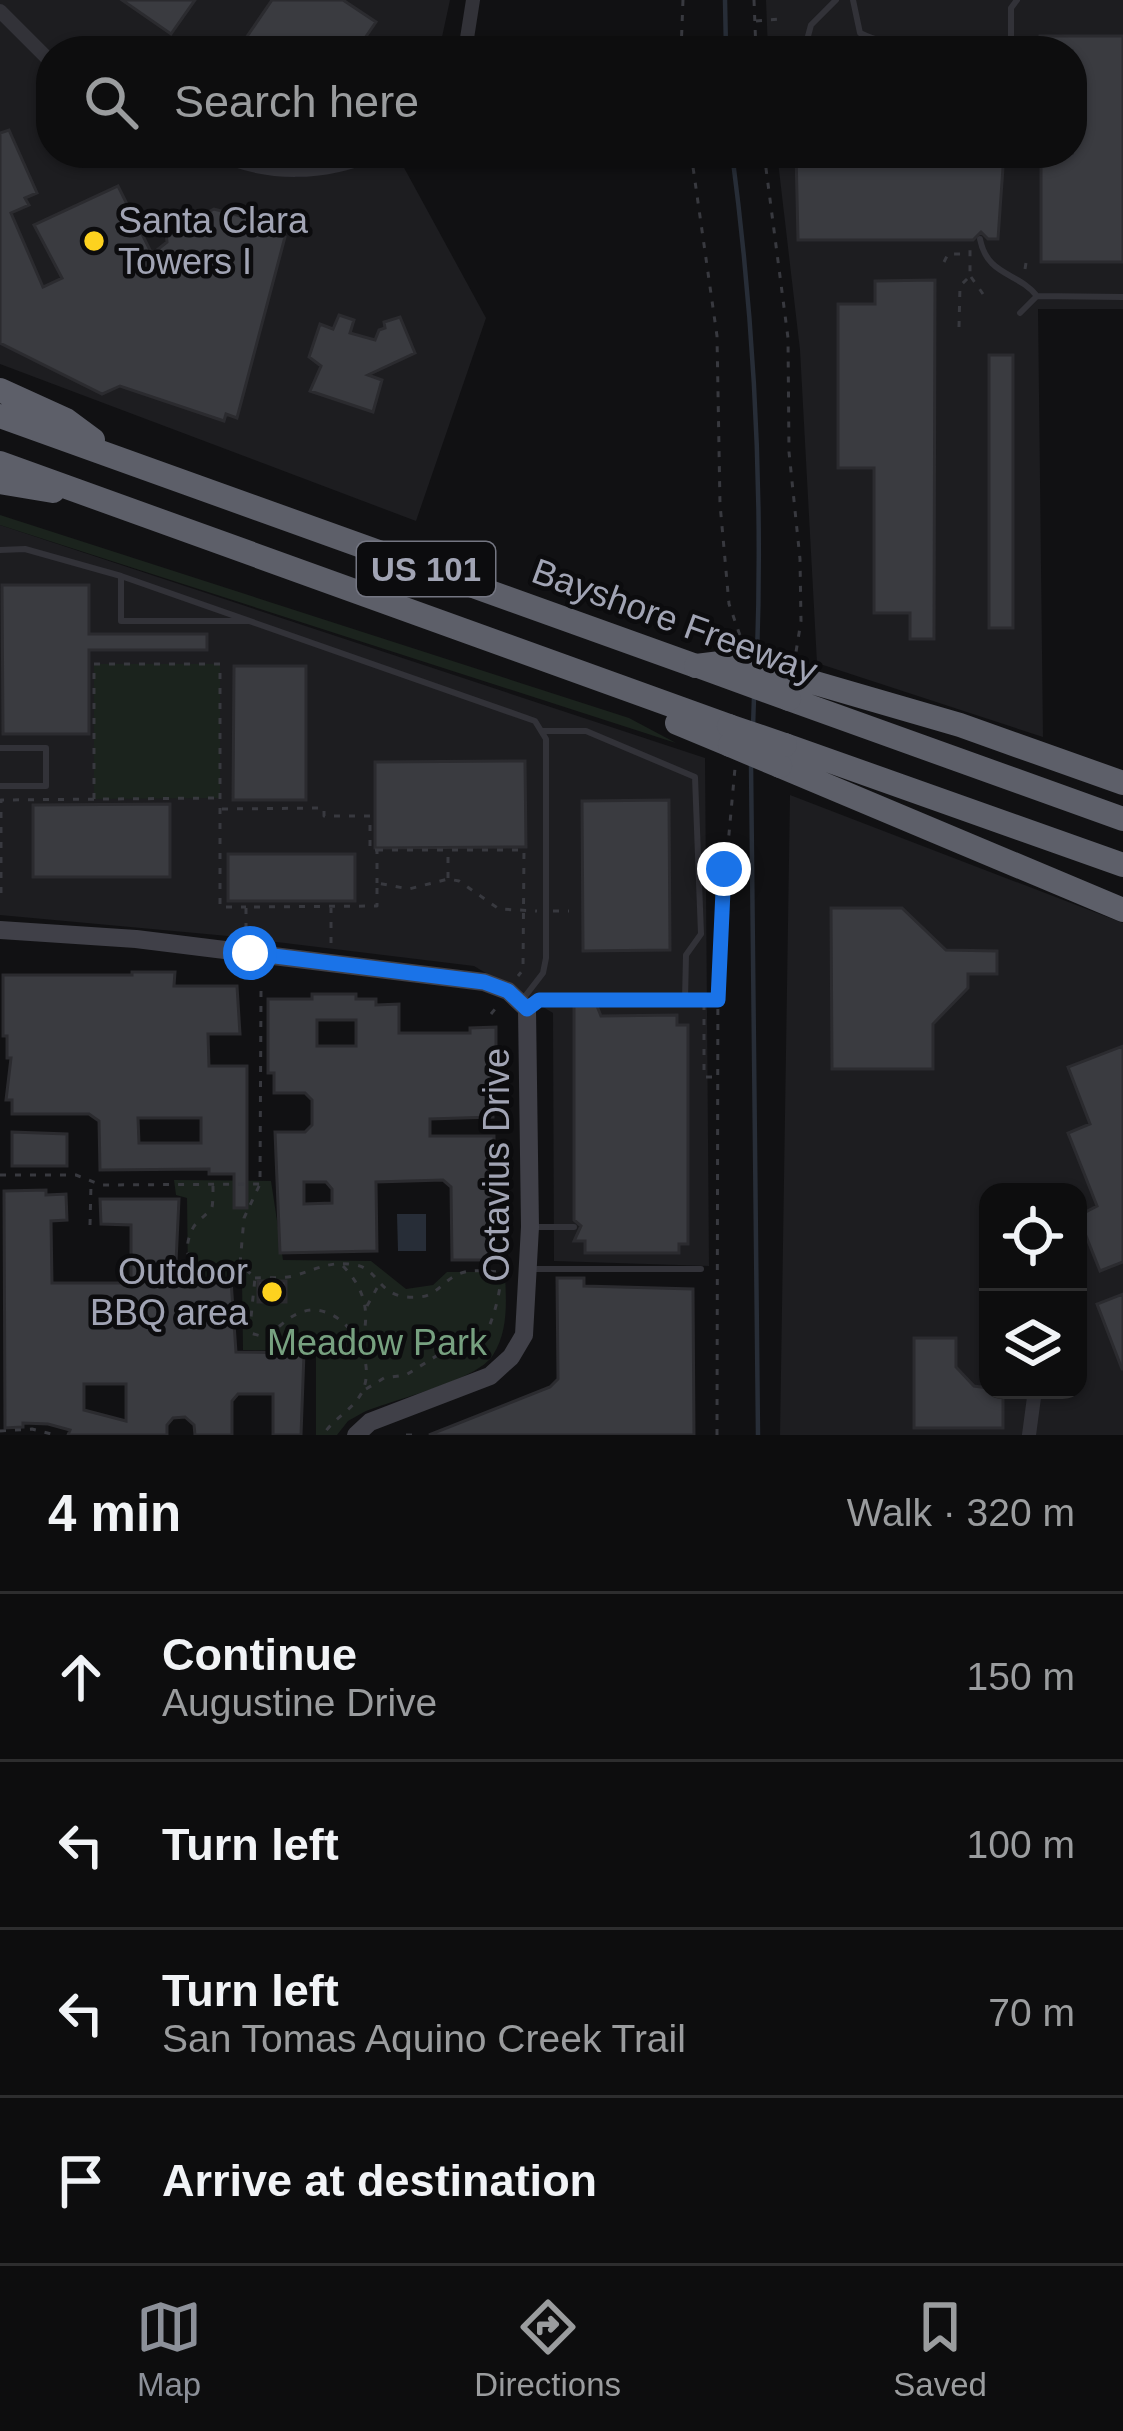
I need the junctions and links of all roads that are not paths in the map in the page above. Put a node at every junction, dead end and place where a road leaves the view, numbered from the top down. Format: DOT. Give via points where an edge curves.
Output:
graph roads {
  1 [pos="473,0"];
  2 [pos="836,0"];
  3 [pos="853,0"];
  4 [pos="1018,0"];
  5 [pos="0,11"];
  6 [pos="467,36"];
  7 [pos="809,36"];
  8 [pos="866,36"];
  9 [pos="1011,36"];
  10 [pos="36,47"];
  11 [pos="273,168"];
  12 [pos="319,168"];
  13 [pos="980,239"];
  14 [pos="1037,296"];
  15 [pos="1123,297"];
  16 [pos="1020,313"];
  17 [pos="0,390"];
  18 [pos="0,416"];
  19 [pos="118,458"];
  20 [pos="0,463"];
  21 [pos="0,482"];
  22 [pos="85,494"];
  23 [pos="0,550"];
  24 [pos="121,576"];
  25 [pos="250,621"];
  26 [pos="793,689"];
  27 [pos="960,725"];
  28 [pos="542,731"];
  29 [pos="0,748"];
  30 [pos="783,755"];
  31 [pos="1123,771"];
  32 [pos="1123,783"];
  33 [pos="0,786"];
  34 [pos="1123,819"];
  35 [pos="1123,865"];
  36 [pos="1123,908"];
  37 [pos="0,930"];
  38 [pos="518,1000"];
  39 [pos="685,1000"];
  40 [pos="530,1227"];
  41 [pos="574,1227"];
  42 [pos="529,1270"];
  43 [pos="701,1270"];
  44 [pos="1034,1399"];
  45 [pos="356,1435"];
  46 [pos="1029,1435"];
  1 -- 6 [label="street"];
  2 -- 7 [label="lane"];
  3 -- 8 [label="lane"];
  4 -- 9 [label="lane"];
  5 -- 10 [label="street"];
  11 -- 12 [label="street"];
  13 -- 14 [label="lane" via="995,270 1026,282"];
  14 -- 15 [label="lane"];
  14 -- 16 [label="lane"];
  17 -- 19 [label="highway" via="66,420"];
  18 -- 19 [label="highway, Bayshore Freeway / US 101"];
  19 -- 26 [label="highway, Bayshore Freeway / US 101, bridge" via="696,665"];
  20 -- 22 [label="highway, US 101"];
  21 -- 22 [label="highway"];
  22 -- 30 [label="highway, US 101, bridge" via="590,676"];
  23 -- 24 [label="lane" via="25,549"];
  24 -- 25 [label="lane"];
  24 -- 25 [label="lane" via="122,621"];
  25 -- 28 [label="lane" via="527,717"];
  26 -- 27 [label="highway"];
  26 -- 34 [label="highway, Bayshore Freeway / US 101"];
  27 -- 31 [label="highway"];
  27 -- 32 [label="highway"];
  28 -- 38 [label="lane" via="543,974"];
  28 -- 39 [label="lane" via="586,731 695,777 701,934 686,955"];
  29 -- 33 [label="lane" via="46,748 46,786"];
  30 -- 35 [label="highway, US 101"];
  30 -- 36 [label="highway"];
  37 -- 38 [label="street" via="484,982"];
  38 -- 40 [label="street, Octavius Drive"];
  40 -- 41 [label="lane"];
  40 -- 42 [label="street, Octavius Drive"];
  42 -- 43 [label="lane"];
  42 -- 45 [label="street, Octavius Drive" via="528,1322 502,1367"];
  44 -- 46 [label="street"];
}
